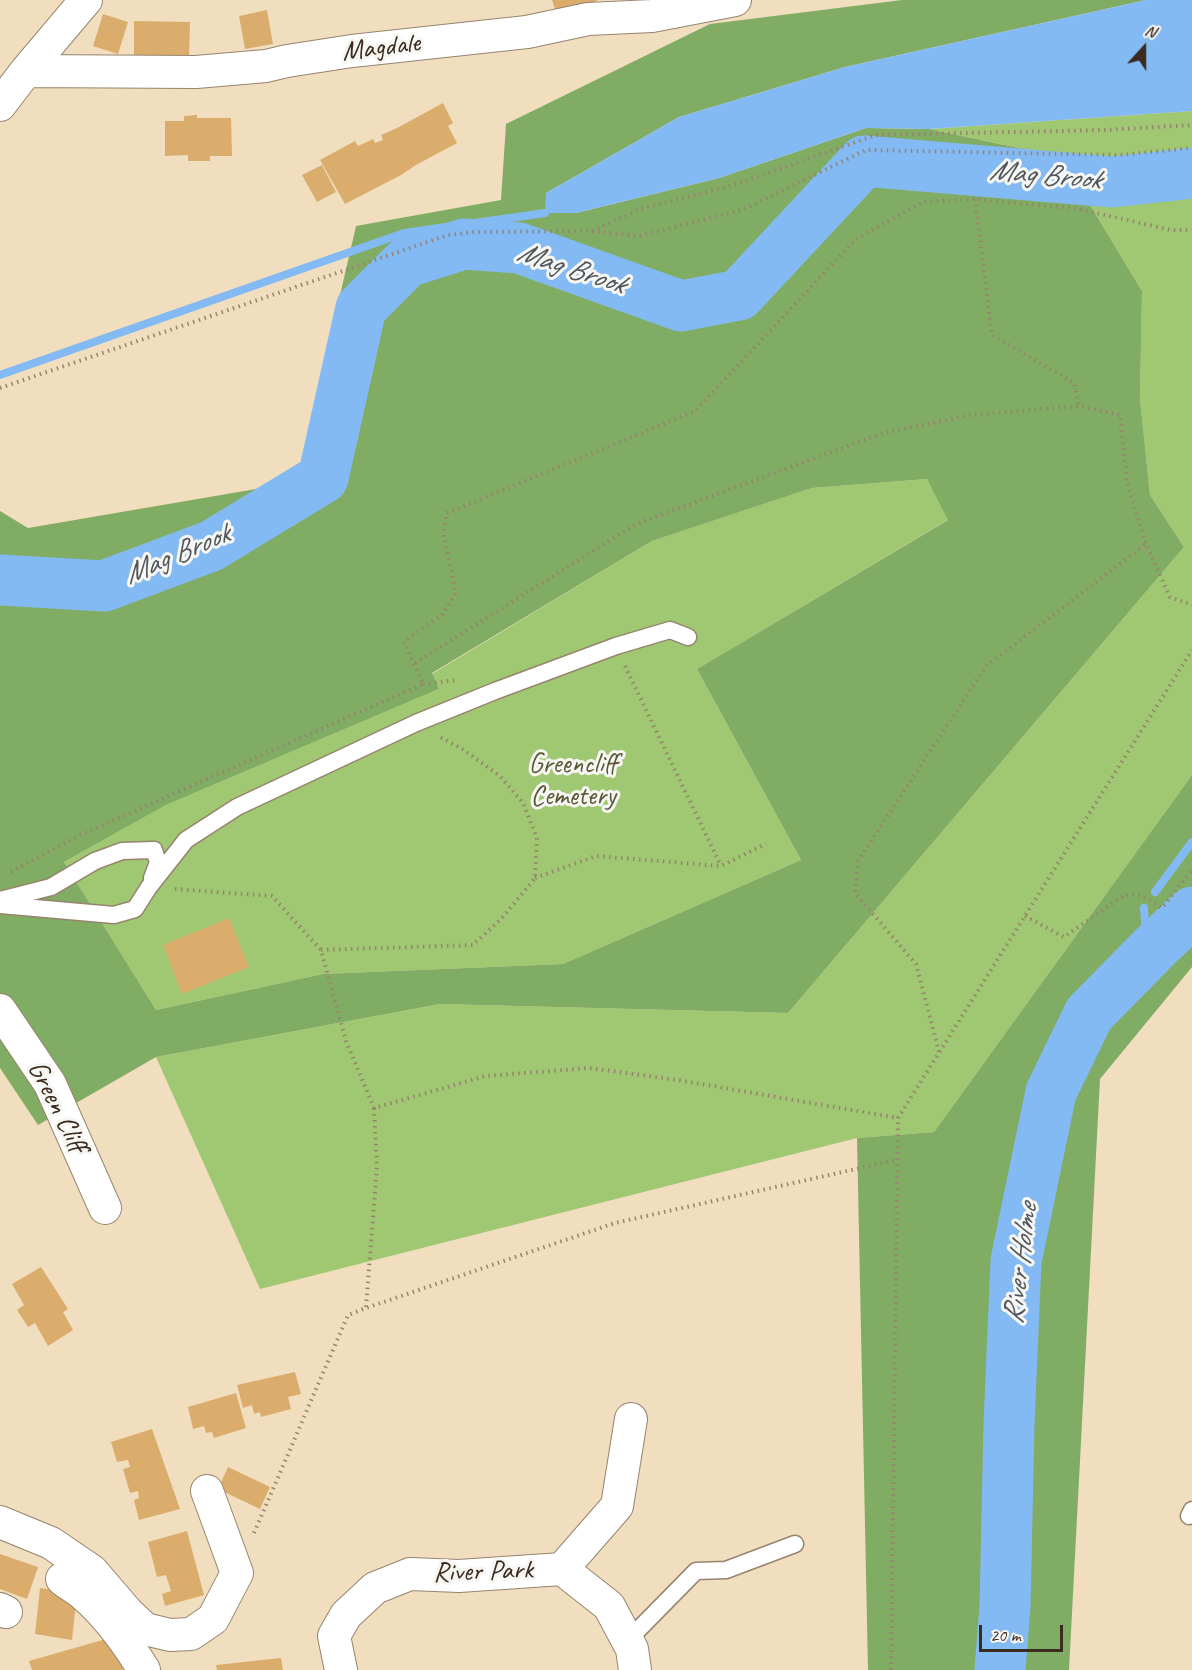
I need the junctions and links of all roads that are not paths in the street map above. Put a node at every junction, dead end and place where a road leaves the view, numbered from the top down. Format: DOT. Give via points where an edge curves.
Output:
graph roads {
  1 [pos="86,0"];
  2 [pos="735,0"];
  3 [pos="26,71"];
  4 [pos="0,105"];
  5 [pos="687,637"];
  6 [pos="149,887"];
  7 [pos="0,900"];
  8 [pos="0,905"];
  9 [pos="0,1010"];
  10 [pos="105,1208"];
  11 [pos="631,1419"];
  12 [pos="207,1491"];
  13 [pos="0,1522"];
  14 [pos="795,1544"];
  15 [pos="562,1569"];
  16 [pos="62,1580"];
  17 [pos="634,1659"];
  18 [pos="144,1670"];
  19 [pos="341,1670"];
  1 -- 3 [label="street"];
  2 -- 3 [label="street, Magdale" via="652,16 588,19 527,32 352,51 266,66 196,72"];
  3 -- 4 [label="street"];
  5 -- 6 [label="lane" via="670,630 616,646 416,723 237,807 186,840"];
  6 -- 7 [label="lane" via="158,862 154,850 122,850 51,887"];
  6 -- 8 [label="lane" via="135,909 114,915"];
  9 -- 10 [label="street, Green Cliff" via="50,1084"];
  11 -- 15 [label="street" via="617,1506"];
  12 -- 13 [label="street" via="237,1573 213,1619 191,1634 170,1635 145,1629 92,1571 51,1543"];
  14 -- 17 [label="lane" via="726,1570 696,1571 636,1632"];
  15 -- 17 [label="street, River Park" via="609,1606"];
  15 -- 19 [label="street, River Park" via="459,1576 410,1574 375,1588 346,1615 334,1636"];
  16 -- 18 [label="street" via="105,1617"];
}
